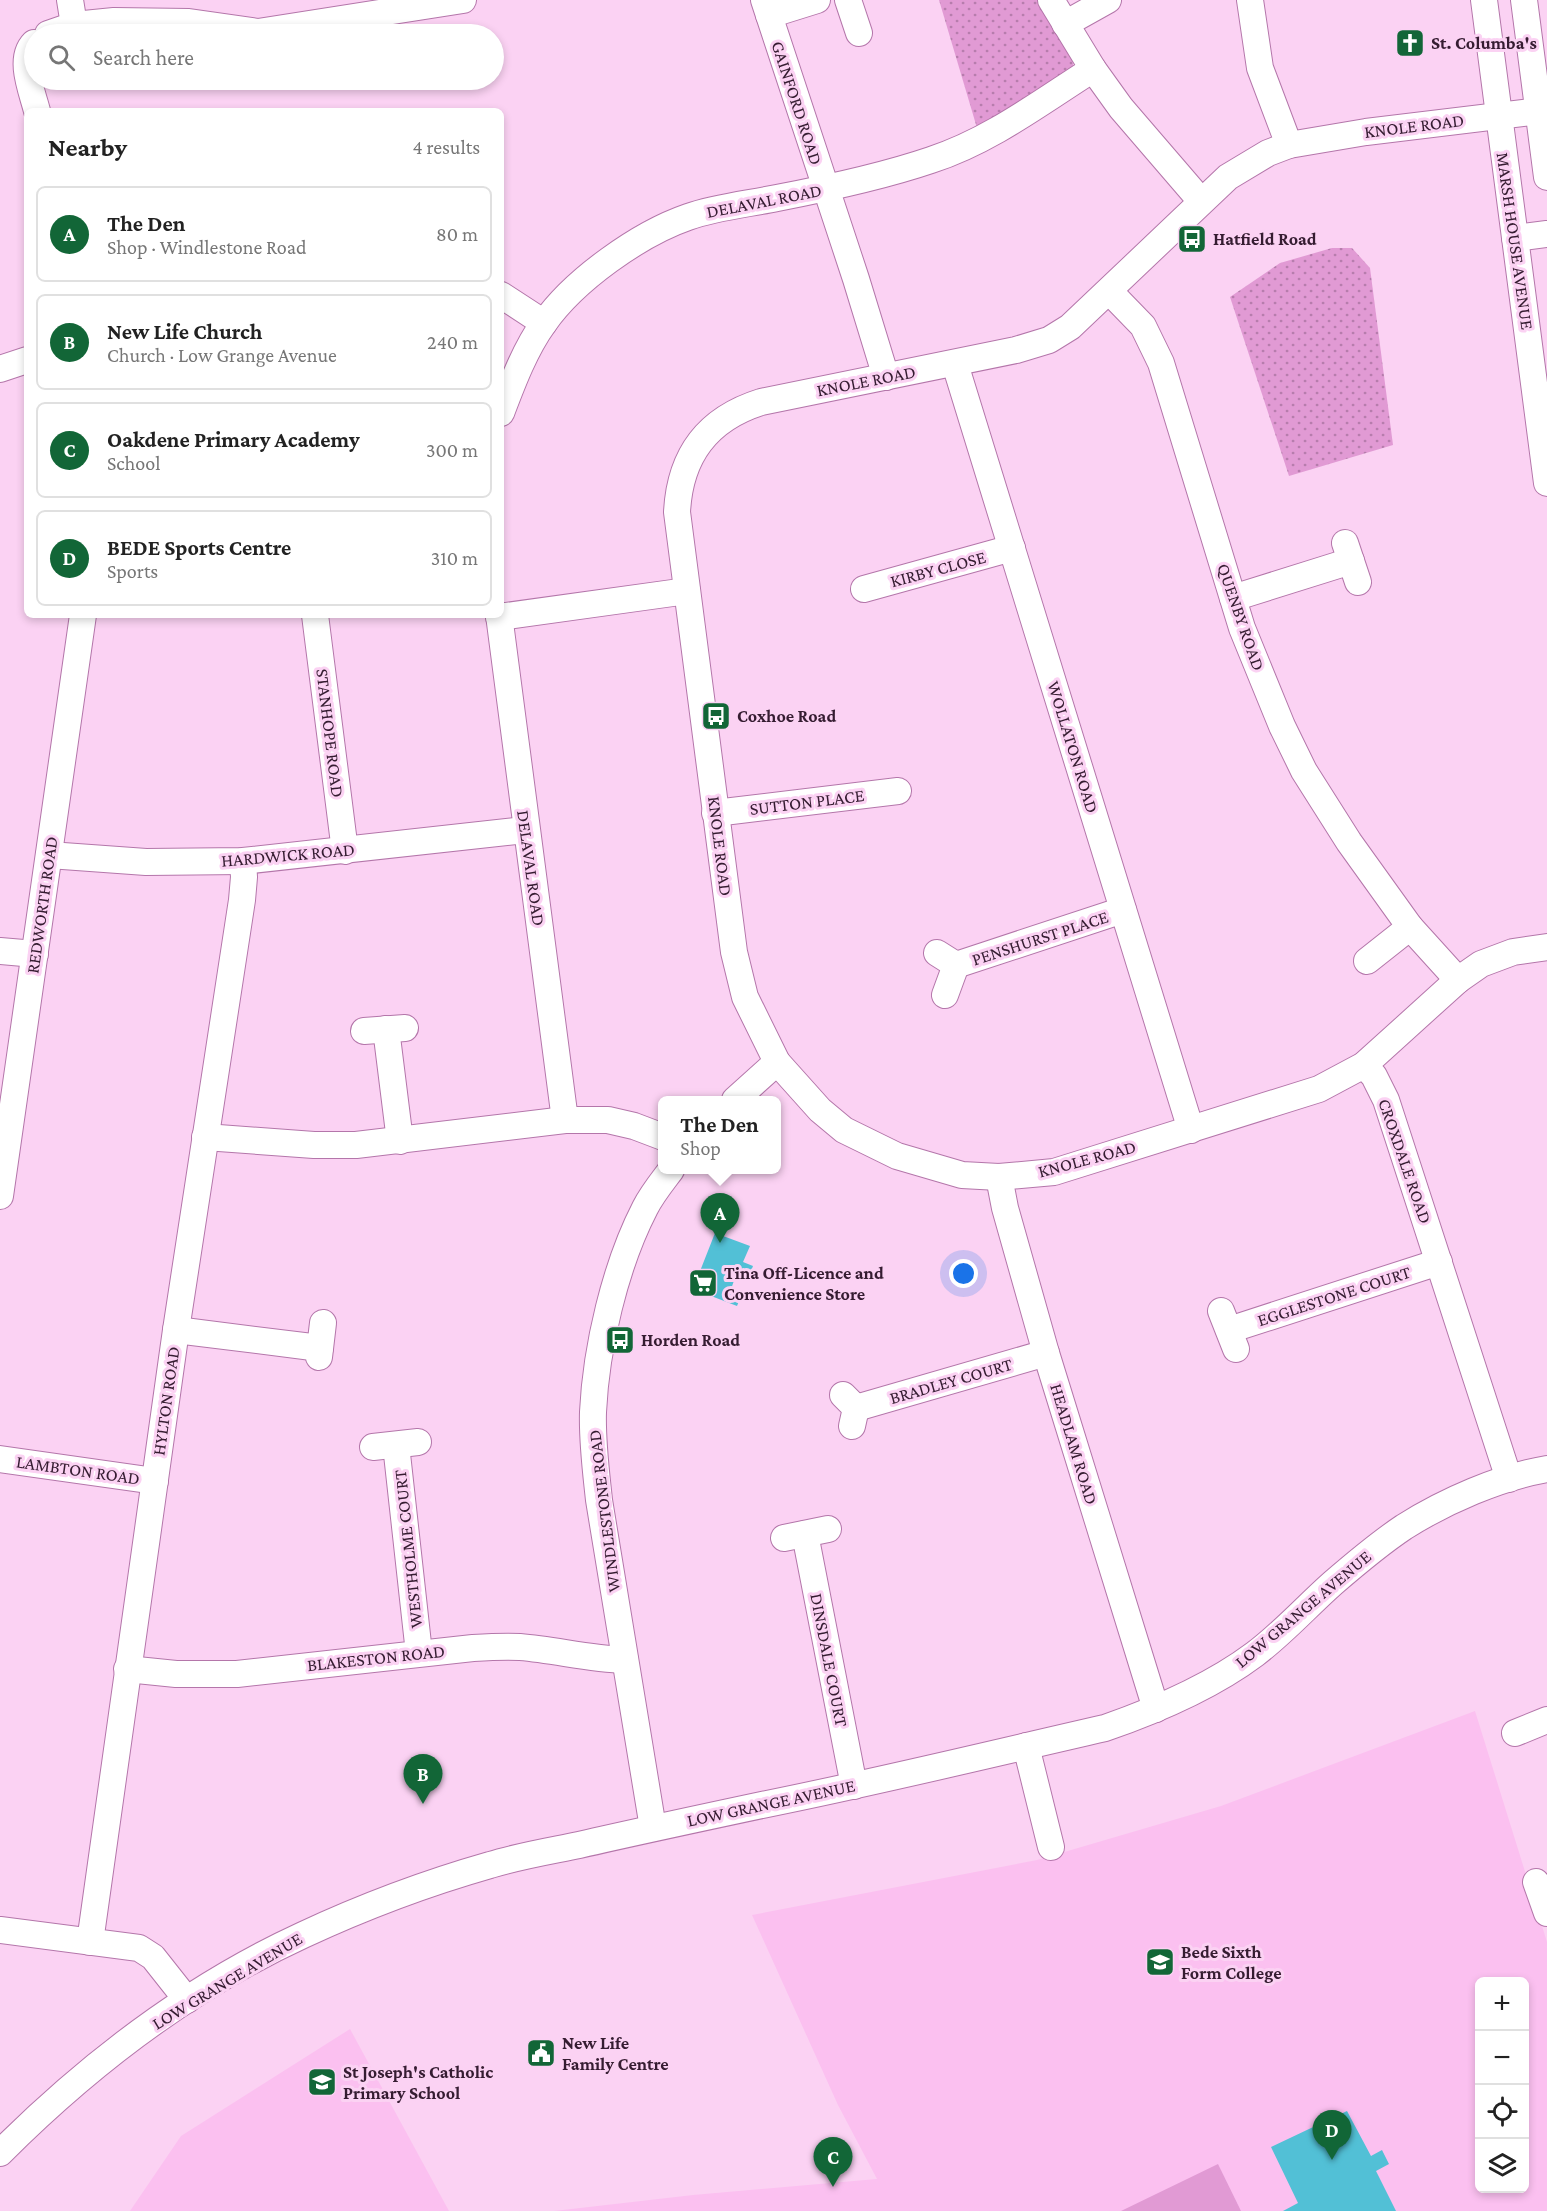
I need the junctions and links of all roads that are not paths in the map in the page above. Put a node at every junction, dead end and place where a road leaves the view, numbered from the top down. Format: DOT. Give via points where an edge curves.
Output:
graph roads {
  1 [pos="464,0"];
  2 [pos="817,0"];
  3 [pos="848,0"];
  4 [pos="1051,0"];
  5 [pos="1108,0"];
  6 [pos="1250,0"];
  7 [pos="1484,0"];
  8 [pos="1524,0"];
  9 [pos="766,8"];
  10 [pos="72,12"];
  11 [pos="59,24"];
  12 [pos="203,24"];
  13 [pos="310,24"];
  14 [pos="1065,24"];
  15 [pos="859,33"];
  16 [pos="1093,69"];
  17 [pos="32,90"];
  18 [pos="36,108"];
  19 [pos="1539,111"];
  20 [pos="1498,116"];
  21 [pos="1289,145"];
  22 [pos="1547,177"];
  23 [pos="825,189"];
  24 [pos="1201,201"];
  25 [pos="1547,234"];
  26 [pos="1515,238"];
  27 [pos="1109,291"];
  28 [pos="504,297"];
  29 [pos="544,323"];
  30 [pos="24,361"];
  31 [pos="955,364"];
  32 [pos="0,369"];
  33 [pos="886,377"];
  34 [pos="504,405"];
  35 [pos="1547,483"];
  36 [pos="1012,548"];
  37 [pos="1351,562"];
  38 [pos="860,590"];
  39 [pos="687,591"];
  40 [pos="1233,598"];
  41 [pos="504,615"];
  42 [pos="83,618"];
  43 [pos="315,618"];
  44 [pos="499,618"];
  45 [pos="898,791"];
  46 [pos="715,813"];
  47 [pos="525,830"];
  48 [pos="345,851"];
  49 [pos="49,855"];
  50 [pos="243,861"];
  51 [pos="1123,910"];
  52 [pos="1410,927"];
  53 [pos="1547,947"];
  54 [pos="0,951"];
  55 [pos="34,954"];
  56 [pos="1368,961"];
  57 [pos="1458,980"];
  58 [pos="945,995"];
  59 [pos="385,1029"];
  60 [pos="777,1062"];
  61 [pos="1364,1065"];
  62 [pos="740,1096"];
  63 [pos="565,1120"];
  64 [pos="1191,1130"];
  65 [pos="658,1135"];
  66 [pos="205,1137"];
  67 [pos="400,1141"];
  68 [pos="667,1174"];
  69 [pos="999,1177"];
  70 [pos="0,1196"];
  71 [pos="1439,1262"];
  72 [pos="176,1330"];
  73 [pos="1229,1330"];
  74 [pos="320,1343"];
  75 [pos="1046,1353"];
  76 [pos="850,1410"];
  77 [pos="396,1444"];
  78 [pos="0,1459"];
  79 [pos="1547,1469"];
  80 [pos="1509,1479"];
  81 [pos="155,1481"];
  82 [pos="806,1534"];
  83 [pos="419,1653"];
  84 [pos="625,1660"];
  85 [pos="127,1669"];
  86 [pos="1156,1709"];
  87 [pos="1547,1720"];
  88 [pos="1515,1733"];
  89 [pos="1026,1746"];
  90 [pos="854,1786"];
  91 [pos="653,1828"];
  92 [pos="1051,1847"];
  93 [pos="0,1930"];
  94 [pos="90,1942"];
  95 [pos="187,2000"];
  96 [pos="0,2153"];
  1 -- 13 [label="street"];
  2 -- 9 [label="street"];
  3 -- 15 [label="street"];
  4 -- 14 [label="street"];
  5 -- 14 [label="street"];
  6 -- 21 [label="street" via="1260,68"];
  7 -- 20 [label="street, MARSH HOUSE AVENUE"];
  8 -- 19 [label="street"];
  9 -- 23 [label="street, GAINFORD ROAD"];
  10 -- 11 [label="street"];
  10 -- 12 [label="street" via="114,21"];
  14 -- 16 [label="street"];
  16 -- 23 [label="street, DELAVAL ROAD" via="980,141 906,168"];
  16 -- 24 [label="street" via="1121,108"];
  17 -- 18 [label="street"];
  19 -- 20 [label="street, KNOLE ROAD"];
  19 -- 22 [label="street"];
  20 -- 21 [label="street, KNOLE ROAD"];
  20 -- 26 [label="street, MARSH HOUSE AVENUE"];
  21 -- 24 [label="street, KNOLE ROAD" via="1228,177"];
  23 -- 29 [label="street, DELAVAL ROAD" via="690,216 659,228 606,262"];
  23 -- 33 [label="street, GAINFORD ROAD"];
  24 -- 27 [label="street, KNOLE ROAD"];
  25 -- 26 [label="street"];
  26 -- 35 [label="street, MARSH HOUSE AVENUE"];
  27 -- 31 [label="street, KNOLE ROAD" via="1070,327 1049,340"];
  27 -- 40 [label="street, QUENBY ROAD" via="1143,326 1161,363"];
  28 -- 29 [label="street"];
  29 -- 34 [label="street, DELAVAL ROAD"];
  30 -- 32 [label="street"];
  31 -- 33 [label="street, KNOLE ROAD"];
  31 -- 36 [label="street, WOLLATON ROAD"];
  33 -- 39 [label="street, KNOLE ROAD" via="741,408 703,436 684,471 678,494"];
  36 -- 38 [label="street, KIRBY CLOSE"];
  36 -- 51 [label="street, WOLLATON ROAD"];
  37 -- 40 [label="street"];
  39 -- 41 [label="street"];
  39 -- 46 [label="street, KNOLE ROAD"];
  40 -- 52 [label="street, QUENBY ROAD" via="1258,669 1304,771"];
  42 -- 49 [label="street, REDWORTH ROAD"];
  43 -- 48 [label="street, STANHOPE ROAD"];
  44 -- 47 [label="street, DELAVAL ROAD"];
  45 -- 46 [label="street, SUTTON PLACE"];
  46 -- 60 [label="street, KNOLE ROAD" via="734,952 745,998"];
  47 -- 48 [label="street, HARDWICK ROAD"];
  47 -- 63 [label="street, DELAVAL ROAD"];
  48 -- 50 [label="street, HARDWICK ROAD"];
  49 -- 50 [label="street, HARDWICK ROAD" via="146,862"];
  49 -- 55 [label="street, REDWORTH ROAD"];
  50 -- 66 [label="street, HYLTON ROAD" via="242,900"];
  51 -- 58 [label="street, PENSHURST PLACE" via="947,959"];
  51 -- 64 [label="street, WOLLATON ROAD"];
  52 -- 56 [label="street"];
  52 -- 57 [label="street, QUENBY ROAD"];
  53 -- 57 [label="street, KNOLE ROAD" via="1497,956"];
  54 -- 55 [label="street"];
  55 -- 70 [label="street, REDWORTH ROAD"];
  57 -- 61 [label="street, KNOLE ROAD"];
  59 -- 67 [label="street"];
  60 -- 62 [label="street"];
  60 -- 69 [label="street, KNOLE ROAD" via="820,1110 844,1130 870,1144 930,1167 963,1175"];
  61 -- 64 [label="street, KNOLE ROAD" via="1319,1089"];
  61 -- 71 [label="street, CROXDALE ROAD" via="1386,1100"];
  63 -- 65 [label="street" via="608,1120"];
  63 -- 67 [label="street"];
  64 -- 69 [label="street, KNOLE ROAD" via="1053,1172"];
  66 -- 67 [label="street" via="314,1145"];
  66 -- 72 [label="street, HYLTON ROAD"];
  68 -- 84 [label="street, WINDLESTONE ROAD" via="645,1208 619,1275 602,1337 593,1413 599,1500"];
  69 -- 75 [label="street, HEADLAM ROAD"];
  71 -- 73 [label="street, EGGLESTONE COURT"];
  71 -- 80 [label="street, CROXDALE ROAD"];
  72 -- 74 [label="street"];
  72 -- 81 [label="street, HYLTON ROAD"];
  75 -- 76 [label="street, BRADLEY COURT"];
  75 -- 86 [label="street, HEADLAM ROAD"];
  77 -- 83 [label="street, WESTHOLME COURT"];
  78 -- 81 [label="street, LAMBTON ROAD"];
  79 -- 80 [label="street, LOW GRANGE AVENUE"];
  80 -- 86 [label="street, LOW GRANGE AVENUE" via="1456,1498 1404,1527 1334,1582 1255,1654"];
  81 -- 85 [label="street, HYLTON ROAD"];
  82 -- 90 [label="street, DINSDALE COURT"];
  83 -- 84 [label="street, BLAKESTON ROAD" via="522,1647"];
  83 -- 85 [label="street, BLAKESTON ROAD" via="237,1674"];
  84 -- 91 [label="street, WINDLESTONE ROAD"];
  85 -- 94 [label="street, HYLTON ROAD"];
  86 -- 89 [label="street, LOW GRANGE AVENUE" via="1105,1728"];
  87 -- 88 [label="street"];
  89 -- 90 [label="street, LOW GRANGE AVENUE"];
  89 -- 92 [label="street"];
  90 -- 91 [label="street, LOW GRANGE AVENUE"];
  91 -- 95 [label="street, LOW GRANGE AVENUE" via="492,1864 372,1906 259,1957"];
  93 -- 94 [label="street"];
  94 -- 95 [label="street" via="139,1948 153,1957"];
  95 -- 96 [label="street, LOW GRANGE AVENUE" via="107,2057"];
}
